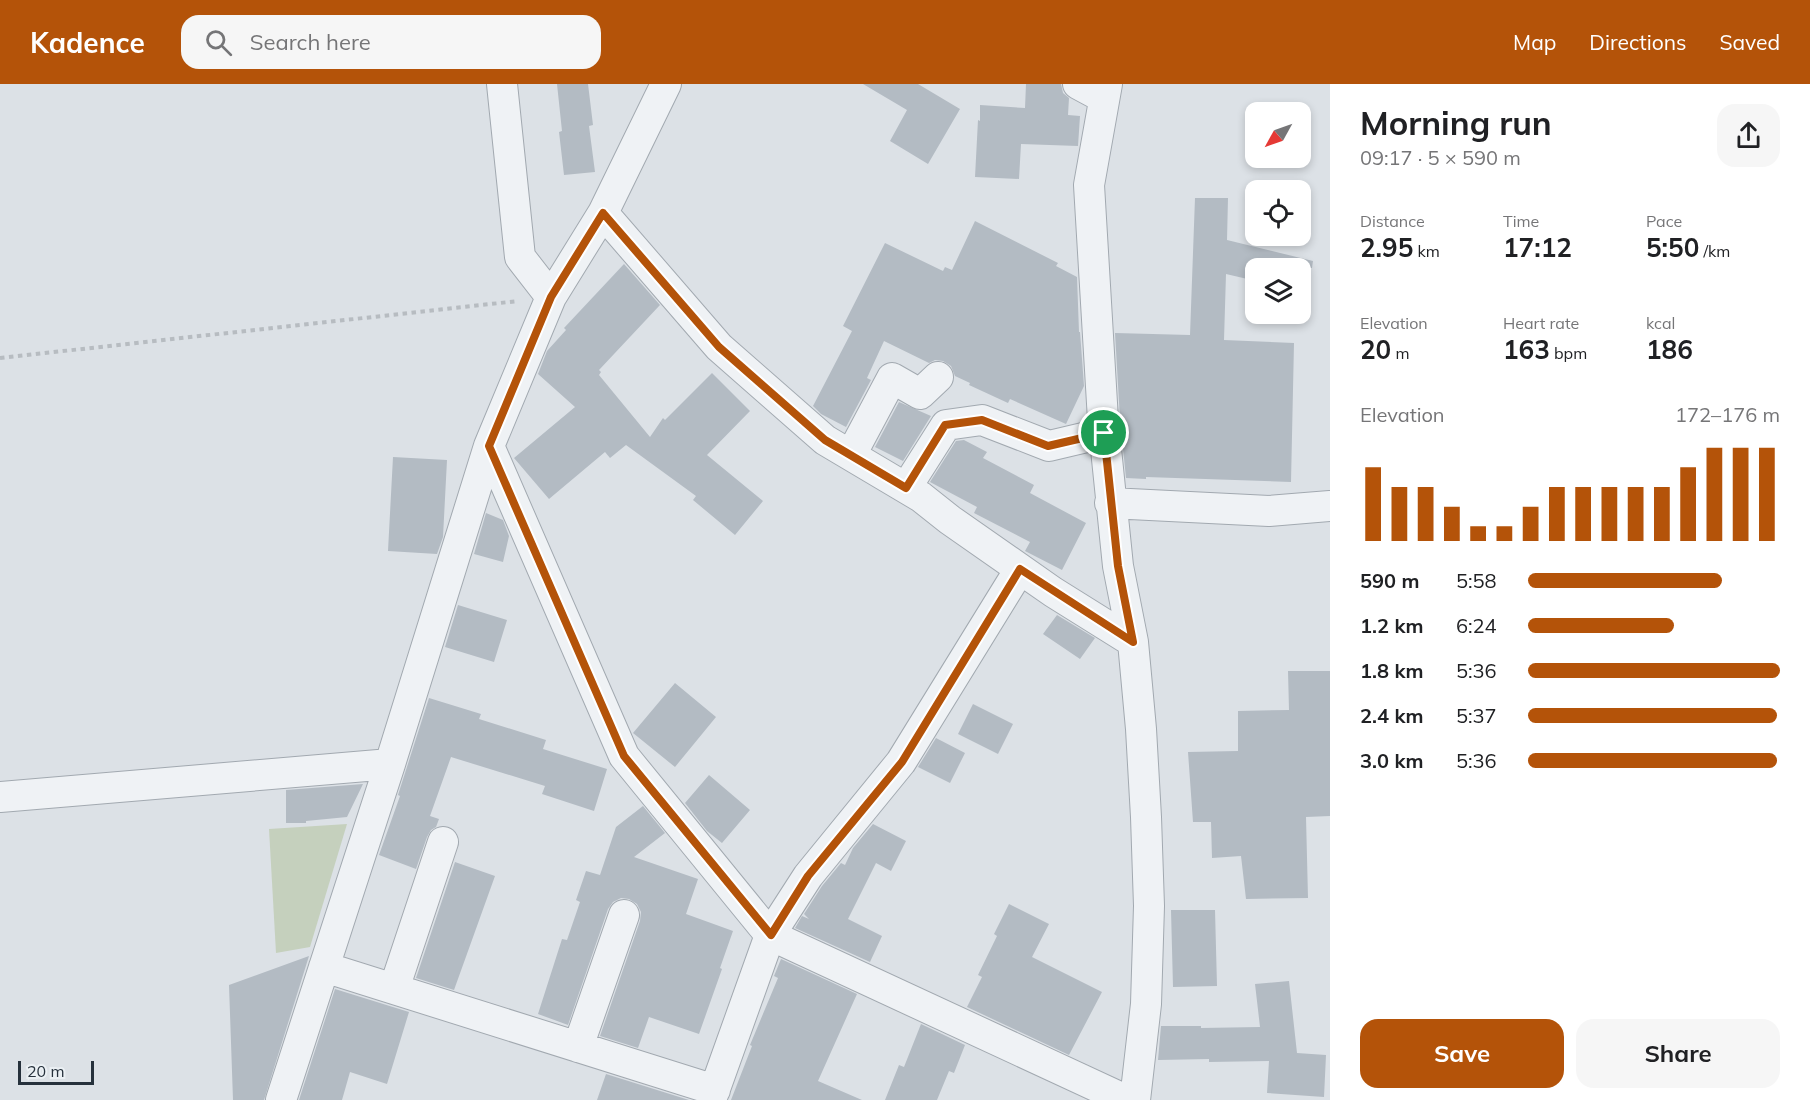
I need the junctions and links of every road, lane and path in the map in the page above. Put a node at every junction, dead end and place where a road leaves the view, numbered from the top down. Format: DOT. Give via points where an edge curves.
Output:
graph roads {
  1 [pos="502,84"];
  2 [pos="666,84"];
  3 [pos="1078,84"];
  4 [pos="1106,91"];
  5 [pos="603,213"];
  6 [pos="551,297"];
  7 [pos="0,358"];
  8 [pos="938,377"];
  9 [pos="1104,433"];
  10 [pos="489,446"];
  11 [pos="850,455"];
  12 [pos="906,488"];
  13 [pos="1110,503"];
  14 [pos="1330,506"];
  15 [pos="1020,569"];
  16 [pos="1133,642"];
  17 [pos="390,764"];
  18 [pos="0,797"];
  19 [pos="443,842"];
  20 [pos="624,915"];
  21 [pos="771,935"];
  22 [pos="324,967"];
  23 [pos="394,988"];
  24 [pos="578,1047"];
  25 [pos="713,1095"];
  26 [pos="281,1100"];
  27 [pos="1126,1100"];
  28 [pos="1135,1100"];
  1 -- 6 [label="street" via="520,257"];
  2 -- 5 [label="street"];
  3 -- 4 [label="street"];
  4 -- 9 [label="street" via="1089,185"];
  5 -- 6 [label="street"];
  5 -- 11 [label="street" via="719,347 825,440"];
  6 -- 7 [label="path"];
  6 -- 10 [label="street"];
  8 -- 11 [label="street" via="920,394 892,378"];
  9 -- 12 [label="street" via="1048,446 982,420 945,425"];
  9 -- 13 [label="street"];
  10 -- 17 [label="street"];
  10 -- 21 [label="street" via="624,756"];
  11 -- 12 [label="street"];
  12 -- 15 [label="street"];
  13 -- 14 [label="street" via="1269,511"];
  13 -- 16 [label="street"];
  15 -- 16 [label="street"];
  15 -- 21 [label="street" via="902,762 808,876"];
  16 -- 28 [label="street" via="1149,906 1146,1004"];
  17 -- 18 [label="street"];
  17 -- 22 [label="street"];
  19 -- 23 [label="street"];
  20 -- 24 [label="street"];
  21 -- 25 [label="street"];
  21 -- 27 [label="street"];
  22 -- 23 [label="street"];
  22 -- 26 [label="street"];
  23 -- 24 [label="street"];
  24 -- 25 [label="street"];
}
